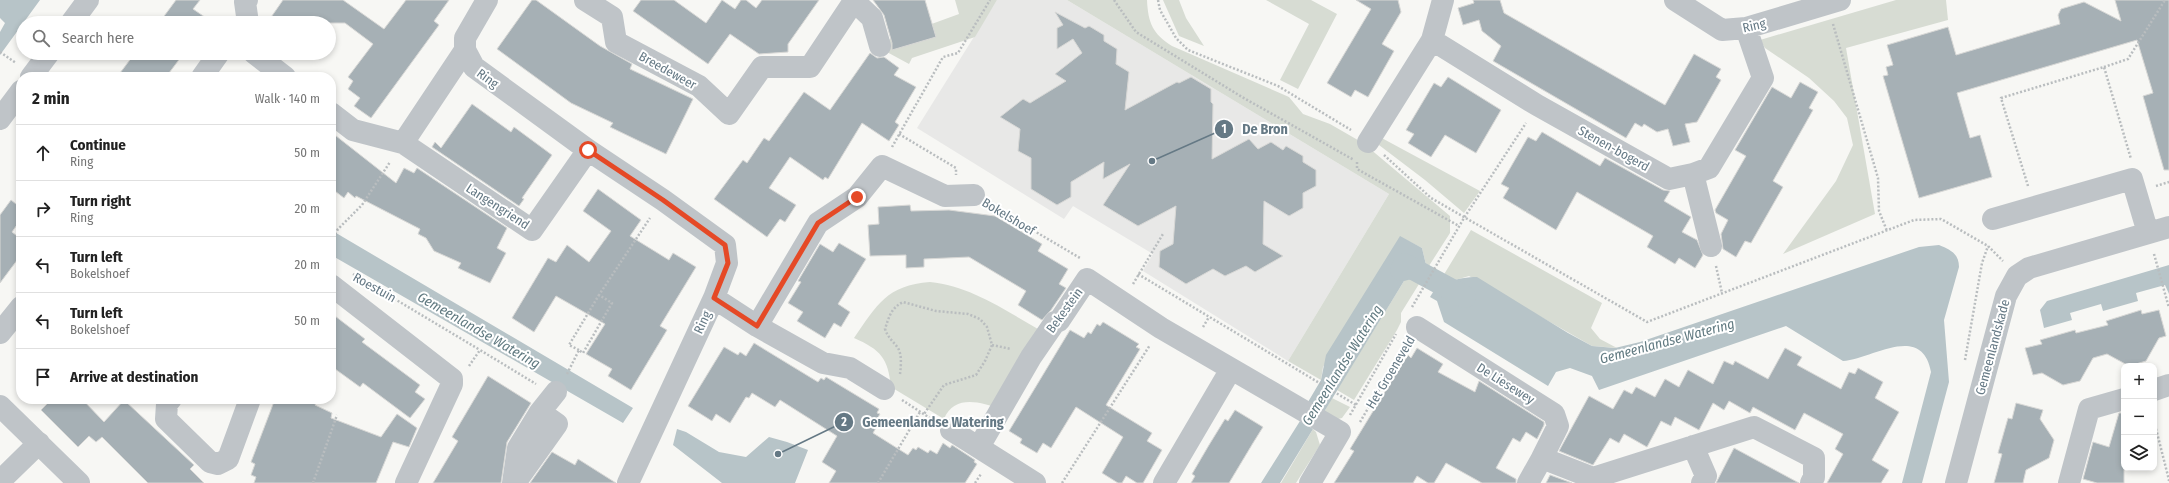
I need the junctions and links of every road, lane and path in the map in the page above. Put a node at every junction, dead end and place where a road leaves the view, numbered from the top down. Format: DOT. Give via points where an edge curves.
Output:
graph roads {
  1 [pos="88,0"];
  2 [pos="247,0"];
  3 [pos="487,0"];
  4 [pos="585,0"];
  5 [pos="990,0"];
  6 [pos="1114,0"];
  7 [pos="1158,0"];
  8 [pos="1443,0"];
  9 [pos="2166,0"];
  10 [pos="854,1"];
  11 [pos="1683,2"];
  12 [pos="1833,2"];
  13 [pos="76,16"];
  14 [pos="247,16"];
  15 [pos="1746,28"];
  16 [pos="1432,40"];
  17 [pos="880,46"];
  18 [pos="465,50"];
  19 [pos="0,52"];
  20 [pos="10,59"];
  21 [pos="44,60"];
  22 [pos="214,60"];
  23 [pos="263,60"];
  24 [pos="2104,67"];
  25 [pos="35,72"];
  26 [pos="206,72"];
  27 [pos="279,72"];
  28 [pos="16,98"];
  29 [pos="1537,105"];
  30 [pos="336,117"];
  31 [pos="0,119"];
  32 [pos="899,134"];
  33 [pos="1368,142"];
  34 [pos="402,143"];
  35 [pos="588,150"];
  36 [pos="1357,162"];
  37 [pos="882,166"];
  38 [pos="1693,174"];
  39 [pos="2132,179"];
  40 [pos="966,195"];
  41 [pos="663,200"];
  42 [pos="2034,207"];
  43 [pos="1464,218"];
  44 [pos="1993,219"];
  45 [pos="1459,226"];
  46 [pos="2169,227"];
  47 [pos="1887,231"];
  48 [pos="336,232"];
  49 [pos="2148,233"];
  50 [pos="1163,234"];
  51 [pos="1711,246"];
  52 [pos="1988,246"];
  53 [pos="2155,259"];
  54 [pos="350,273"];
  55 [pos="1138,274"];
  56 [pos="2017,276"];
  57 [pos="1087,279"];
  58 [pos="336,289"];
  59 [pos="1722,293"];
  60 [pos="599,295"];
  61 [pos="1418,295"];
  62 [pos="714,298"];
  63 [pos="1123,302"];
  64 [pos="2169,308"];
  65 [pos="16,313"];
  66 [pos="1409,322"];
  67 [pos="757,326"];
  68 [pos="1161,328"];
  69 [pos="0,333"];
  70 [pos="480,350"];
  71 [pos="579,350"];
  72 [pos="574,361"];
  73 [pos="1965,364"];
  74 [pos="1231,369"];
  75 [pos="452,379"];
  76 [pos="892,384"];
  77 [pos="2169,385"];
  78 [pos="2157,389"];
  79 [pos="2121,399"];
  80 [pos="550,400"];
  81 [pos="167,404"];
  82 [pos="248,404"];
  83 [pos="1356,405"];
  84 [pos="0,406"];
  85 [pos="920,412"];
  86 [pos="924,414"];
  87 [pos="337,415"];
  88 [pos="1332,428"];
  89 [pos="951,430"];
  90 [pos="2157,432"];
  91 [pos="39,443"];
  92 [pos="1693,446"];
  93 [pos="979,447"];
  94 [pos="1542,458"];
  95 [pos="0,480"];
  96 [pos="79,483"];
  97 [pos="313,483"];
  98 [pos="406,483"];
  99 [pos="514,483"];
  100 [pos="628,483"];
  101 [pos="878,483"];
  102 [pos="1035,483"];
  103 [pos="1062,483"];
  104 [pos="1164,483"];
  105 [pos="1310,483"];
  106 [pos="1528,483"];
  107 [pos="1702,483"];
  108 [pos="1811,483"];
  109 [pos="1956,483"];
  110 [pos="2069,483"];
  111 [pos="2168,483"];
  1 -- 13 [label="street"];
  2 -- 14 [label="street"];
  3 -- 18 [label="street" via="465,38"];
  4 -- 10 [label="street, Breedeweer" via="612,17 616,42 699,86 729,114 762,67 810,67"];
  5 -- 32 [label="path" via="958,53 943,57"];
  6 -- 36 [label="path" via="1136,32 1242,97"];
  7 -- 33 [label="path" via="1160,10 1176,38 1188,50 1278,86"];
  8 -- 16 [label="street"];
  9 -- 24 [label="path" via="2128,59"];
  10 -- 17 [label="street, Breedeweer" via="872,18"];
  11 -- 15 [label="street, Ring" via="1722,30"];
  12 -- 15 [label="street, Ring"];
  12 -- 47 [label="path" via="1878,178 1880,211"];
  15 -- 38 [label="street, Stenen-bogerd" via="1763,78 1709,168"];
  16 -- 29 [label="street, Stenen-bogerd"];
  16 -- 33 [label="street"];
  18 -- 34 [label="street"];
  18 -- 35 [label="street, Ring" via="474,67"];
  19 -- 20 [label="path"];
  21 -- 25 [label="street"];
  22 -- 26 [label="street"];
  23 -- 27 [label="street"];
  24 -- 39 [label="path" via="2134,168"];
  24 -- 42 [label="path" via="2001,98"];
  28 -- 31 [label="street"];
  29 -- 38 [label="street, Stenen-bogerd" via="1669,179"];
  29 -- 43 [label="path"];
  30 -- 34 [label="street, Langengriend" via="352,130"];
  32 -- 37 [label="path"];
  32 -- 40 [label="path" via="956,168"];
  33 -- 36 [label="path"];
  33 -- 43 [label="path" via="1430,198"];
  34 -- 35 [label="street, Langengriend" via="532,230"];
  34 -- 48 [label="path" via="362,205"];
  35 -- 41 [label="street, Ring"];
  36 -- 45 [label="path" via="1357,169"];
  37 -- 40 [label="street" via="945,196"];
  37 -- 67 [label="street" via="857,197 818,223"];
  38 -- 51 [label="street"];
  39 -- 42 [label="street"];
  39 -- 49 [label="street"];
  40 -- 57 [label="path, Bokelshoef" via="1080,258 1088,266"];
  41 -- 60 [label="path" via="636,236"];
  41 -- 62 [label="street, Ring" via="725,245 728,263"];
  42 -- 44 [label="street"];
  43 -- 45 [label="path, Het Groeneveld"];
  43 -- 59 [label="path" via="1647,322"];
  45 -- 61 [label="path, Het Groeneveld"];
  46 -- 49 [label="street"];
  47 -- 52 [label="path" via="1914,220 1941,219"];
  47 -- 59 [label="path"];
  49 -- 56 [label="street" via="2029,268"];
  50 -- 55 [label="path"];
  51 -- 59 [label="path"];
  52 -- 56 [label="path"];
  52 -- 73 [label="path" via="1982,263"];
  53 -- 64 [label="path"];
  54 -- 70 [label="path, Roestuin"];
  55 -- 63 [label="path"];
  55 -- 83 [label="path"];
  56 -- 109 [label="street, Gemeenlandskade" via="2006,296"];
  57 -- 63 [label="street, Bekestein"];
  57 -- 93 [label="street, Bekestein" via="1031,357"];
  58 -- 75 [label="street, Roestuin"];
  60 -- 71 [label="path" via="569,345"];
  60 -- 71 [label="path" via="612,303 583,353"];
  61 -- 66 [label="path, Het Groeneveld"];
  61 -- 66 [label="path, Het Groeneveld"];
  62 -- 67 [label="street"];
  62 -- 100 [label="street, Ring"];
  63 -- 68 [label="street, Bekestein"];
  65 -- 69 [label="street"];
  66 -- 83 [label="path, Het Groeneveld"];
  66 -- 88 [label="path, Het Groeneveld" via="1354,432"];
  66 -- 94 [label="street, De Liesewey" via="1554,414 1558,426"];
  67 -- 76 [label="street" via="823,363 850,368"];
  68 -- 74 [label="street, Bekestein"];
  68 -- 103 [label="path"];
  70 -- 75 [label="path" via="461,378"];
  70 -- 80 [label="path, Roestuin"];
  71 -- 72 [label="path"];
  74 -- 88 [label="street, Bekestein"];
  74 -- 104 [label="street"];
  75 -- 98 [label="street" via="452,384"];
  76 -- 85 [label="path"];
  76 -- 86 [label="path" via="899,352 888,338 885,329 892,310 897,305 904,302 936,311 968,314 980,319 987,327 992,345 985,361 976,375 944,385"];
  77 -- 78 [label="street"];
  79 -- 110 [label="street" via="2089,409"];
  80 -- 99 [label="street" via="518,448"];
  81 -- 82 [label="street" via="166,419 210,462 218,464 228,459"];
  83 -- 88 [label="path, Het Groeneveld"];
  84 -- 91 [label="street"];
  85 -- 86 [label="path"];
  85 -- 101 [label="path"];
  86 -- 89 [label="path"];
  87 -- 97 [label="path"];
  88 -- 105 [label="street"];
  89 -- 93 [label="street"];
  90 -- 111 [label="path"];
  91 -- 95 [label="street"];
  91 -- 96 [label="street"];
  92 -- 94 [label="street" via="1593,478"];
  92 -- 107 [label="street" via="1706,476"];
  92 -- 108 [label="street" via="1754,427 1814,458 1814,477"];
  93 -- 102 [label="street"];
  94 -- 106 [label="street, De Liesewey"];
}
